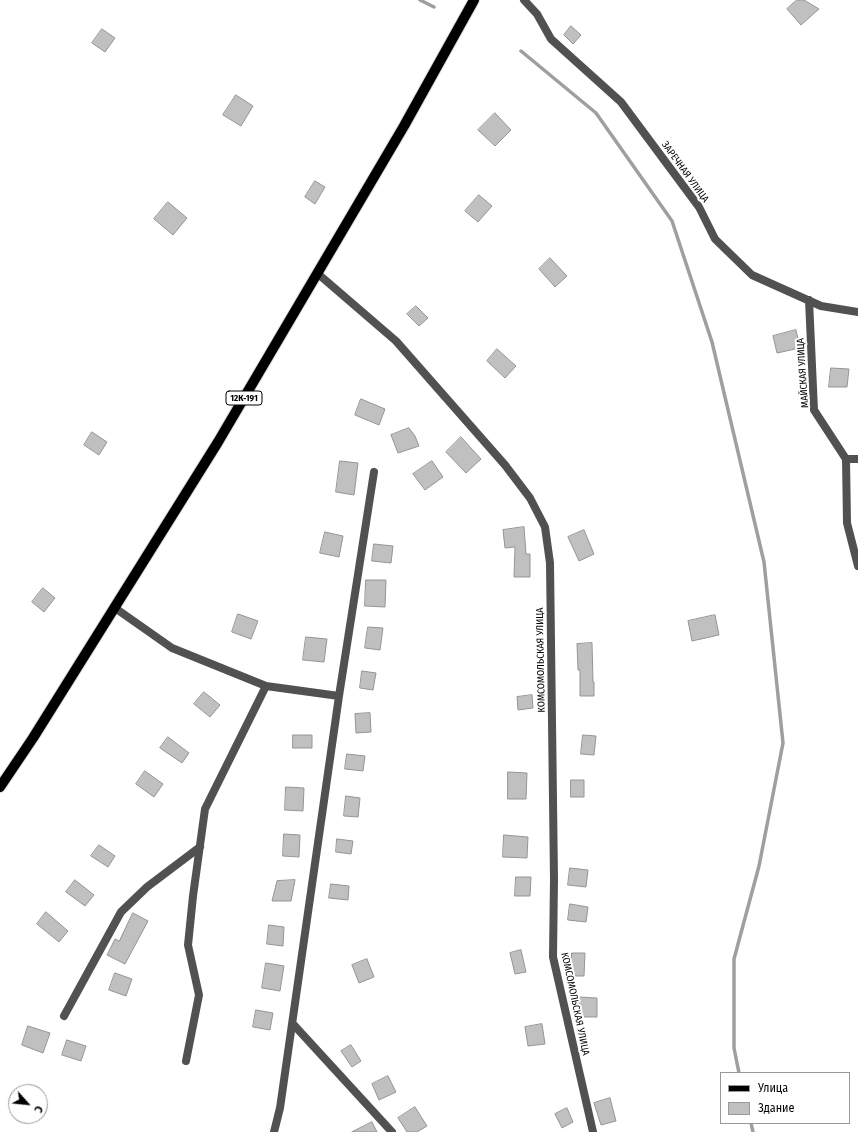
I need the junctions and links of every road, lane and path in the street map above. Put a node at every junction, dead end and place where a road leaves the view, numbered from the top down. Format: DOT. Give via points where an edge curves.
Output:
graph roads {
  1 [pos="474,0"];
  2 [pos="524,0"];
  3 [pos="317,273"];
  4 [pos="809,300"];
  5 [pos="858,312"];
  6 [pos="846,459"];
  7 [pos="858,459"];
  8 [pos="374,472"];
  9 [pos="858,566"];
  10 [pos="114,608"];
  11 [pos="266,686"];
  12 [pos="339,696"];
  13 [pos="0,787"];
  14 [pos="200,847"];
  15 [pos="64,1016"];
  16 [pos="293,1024"];
  17 [pos="186,1061"];
  18 [pos="274,1132"];
  19 [pos="392,1132"];
  20 [pos="593,1132"];
  1 -- 3 [label="main road, 12К-191" via="404,126"];
  2 -- 4 [label="street, ЗАРЕЧНАЯ УЛИЦА" via="537,14 551,39 621,102 698,207 715,239 752,275"];
  3 -- 10 [label="main road, 12К-191" via="218,442"];
  3 -- 20 [label="street, КОМСОМОЛЬСКАЯ УЛИЦА" via="396,341 505,465 530,498 545,527 550,563 553,957"];
  4 -- 5 [label="street, ЗАРЕЧНАЯ УЛИЦА" via="820,306"];
  4 -- 6 [label="street, МАЙСКАЯ УЛИЦА" via="814,410"];
  6 -- 7 [label="street"];
  6 -- 9 [label="street" via="846,523"];
  8 -- 12 [label="street"];
  10 -- 11 [label="street" via="172,648"];
  10 -- 13 [label="main road, 12К-191"];
  11 -- 12 [label="street"];
  11 -- 14 [label="street" via="205,808"];
  12 -- 16 [label="street"];
  14 -- 15 [label="street" via="147,887 121,912"];
  14 -- 17 [label="street" via="188,945 199,995"];
  16 -- 18 [label="street"];
  16 -- 19 [label="street"];
}
